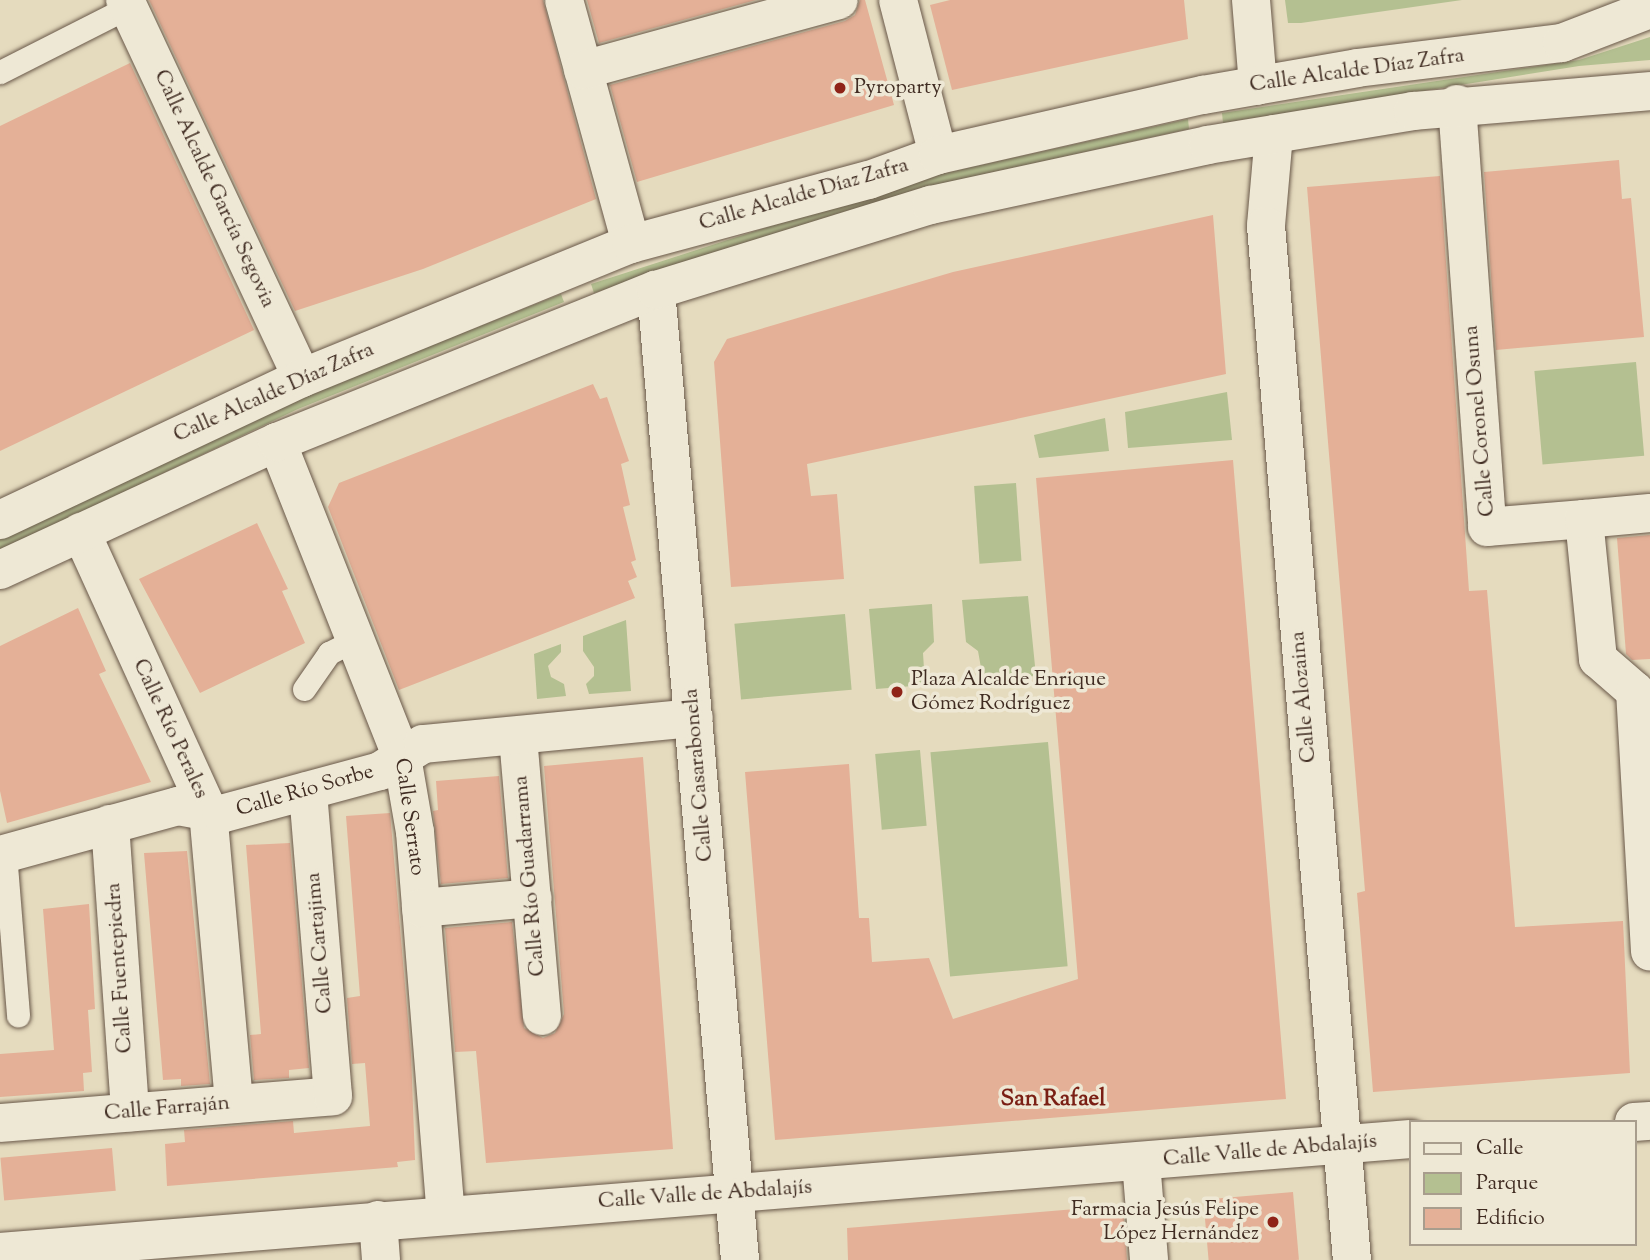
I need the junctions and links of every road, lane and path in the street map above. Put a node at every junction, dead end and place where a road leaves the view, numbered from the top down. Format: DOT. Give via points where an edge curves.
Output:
graph roads {
  1 [pos="564,0"];
  2 [pos="839,0"];
  3 [pos="898,0"];
  4 [pos="1251,0"];
  5 [pos="127,3"];
  6 [pos="1650,9"];
  7 [pos="583,70"];
  8 [pos="0,72"];
  9 [pos="1258,86"];
  10 [pos="1650,91"];
  11 [pos="1457,104"];
  12 [pos="1274,134"];
  13 [pos="938,155"];
  14 [pos="631,244"];
  15 [pos="656,290"];
  16 [pos="302,378"];
  17 [pos="277,442"];
  18 [pos="1650,513"];
  19 [pos="1584,519"];
  20 [pos="0,520"];
  21 [pos="81,531"];
  22 [pos="0,570"];
  23 [pos="356,639"];
  24 [pos="304,689"];
  25 [pos="1643,690"];
  26 [pos="694,718"];
  27 [pos="518,737"];
  28 [pos="402,757"];
  29 [pos="308,791"];
  30 [pos="208,811"];
  31 [pos="110,824"];
  32 [pos="3,854"];
  33 [pos="533,898"];
  34 [pos="421,908"];
  35 [pos="1650,952"];
  36 [pos="18,1015"];
  37 [pos="542,1016"];
  38 [pos="333,1096"];
  39 [pos="234,1104"];
  40 [pos="130,1112"];
  41 [pos="0,1123"];
  42 [pos="1408,1139"];
  43 [pos="1342,1146"];
  44 [pos="1141,1162"];
  45 [pos="736,1192"];
  46 [pos="446,1215"];
  47 [pos="378,1220"];
  48 [pos="0,1252"];
  49 [pos="381,1260"];
  50 [pos="740,1260"];
  51 [pos="1149,1260"];
  52 [pos="1352,1260"];
  1 -- 7 [label="street"];
  2 -- 7 [label="street"];
  3 -- 13 [label="street"];
  4 -- 9 [label="street"];
  5 -- 8 [label="lane"];
  5 -- 16 [label="street, Calle Alcalde García Segovia"];
  6 -- 9 [label="street, Calle Alcalde Díaz Zafra" via="1562,43"];
  7 -- 14 [label="street"];
  9 -- 13 [label="street, Calle Alcalde Díaz Zafra"];
  10 -- 11 [label="street"];
  11 -- 12 [label="street"];
  11 -- 19 [label="street, Calle Coronel Osuna" via="1487,527"];
  12 -- 15 [label="street" via="931,205"];
  12 -- 43 [label="street, Calle Alozaina" via="1266,226"];
  13 -- 14 [label="street, Calle Alcalde Díaz Zafra" via="869,180"];
  14 -- 16 [label="street, Calle Alcalde Díaz Zafra"];
  15 -- 17 [label="street"];
  15 -- 26 [label="street, Calle Casarabonela"];
  16 -- 20 [label="street, Calle Alcalde Díaz Zafra"];
  17 -- 21 [label="street"];
  17 -- 23 [label="street, Calle Serrato"];
  18 -- 19 [label="street"];
  19 -- 25 [label="street" via="1598,659"];
  21 -- 22 [label="street"];
  21 -- 30 [label="street, Calle Río Perales"];
  23 -- 24 [label="lane" via="329,653"];
  23 -- 28 [label="street, Calle Serrato"];
  25 -- 35 [label="street"];
  26 -- 27 [label="street, Calle Río Sorbe"];
  26 -- 45 [label="street, Calle Casarabonela"];
  27 -- 28 [label="street, Calle Río Sorbe" via="423,744"];
  27 -- 33 [label="street, Calle Río Guadarrama"];
  28 -- 29 [label="street, Calle Río Sorbe" via="380,771"];
  28 -- 34 [label="street, Calle Serrato"];
  29 -- 30 [label="street, Calle Río Sorbe" via="221,814"];
  29 -- 38 [label="street, Calle Cartajima"];
  30 -- 31 [label="street, Calle Río Sorbe" via="178,806"];
  30 -- 39 [label="street, Calle Río Perales"];
  31 -- 32 [label="street, Calle Río Sorbe"];
  31 -- 40 [label="street, Calle Fuentepiedra"];
  32 -- 36 [label="lane"];
  33 -- 34 [label="street"];
  33 -- 37 [label="street, Calle Río Guadarrama"];
  34 -- 46 [label="street, Calle Serrato"];
  38 -- 39 [label="street, Calle Farraján"];
  39 -- 40 [label="street, Calle Farraján"];
  40 -- 41 [label="street, Calle Farraján"];
  42 -- 43 [label="street, Calle Valle de Abdalajís"];
  43 -- 44 [label="street, Calle Valle de Abdalajís"];
  43 -- 52 [label="street, Calle Alozaina"];
  44 -- 45 [label="street, Calle Valle de Abdalajís"];
  44 -- 51 [label="street"];
  45 -- 46 [label="street, Calle Valle de Abdalajís"];
  45 -- 50 [label="street, Calle Casarabonela"];
  46 -- 47 [label="street, Calle Valle de Abdalajís"];
  47 -- 48 [label="street, Calle Valle de Abdalajís"];
  47 -- 49 [label="street"];
}
